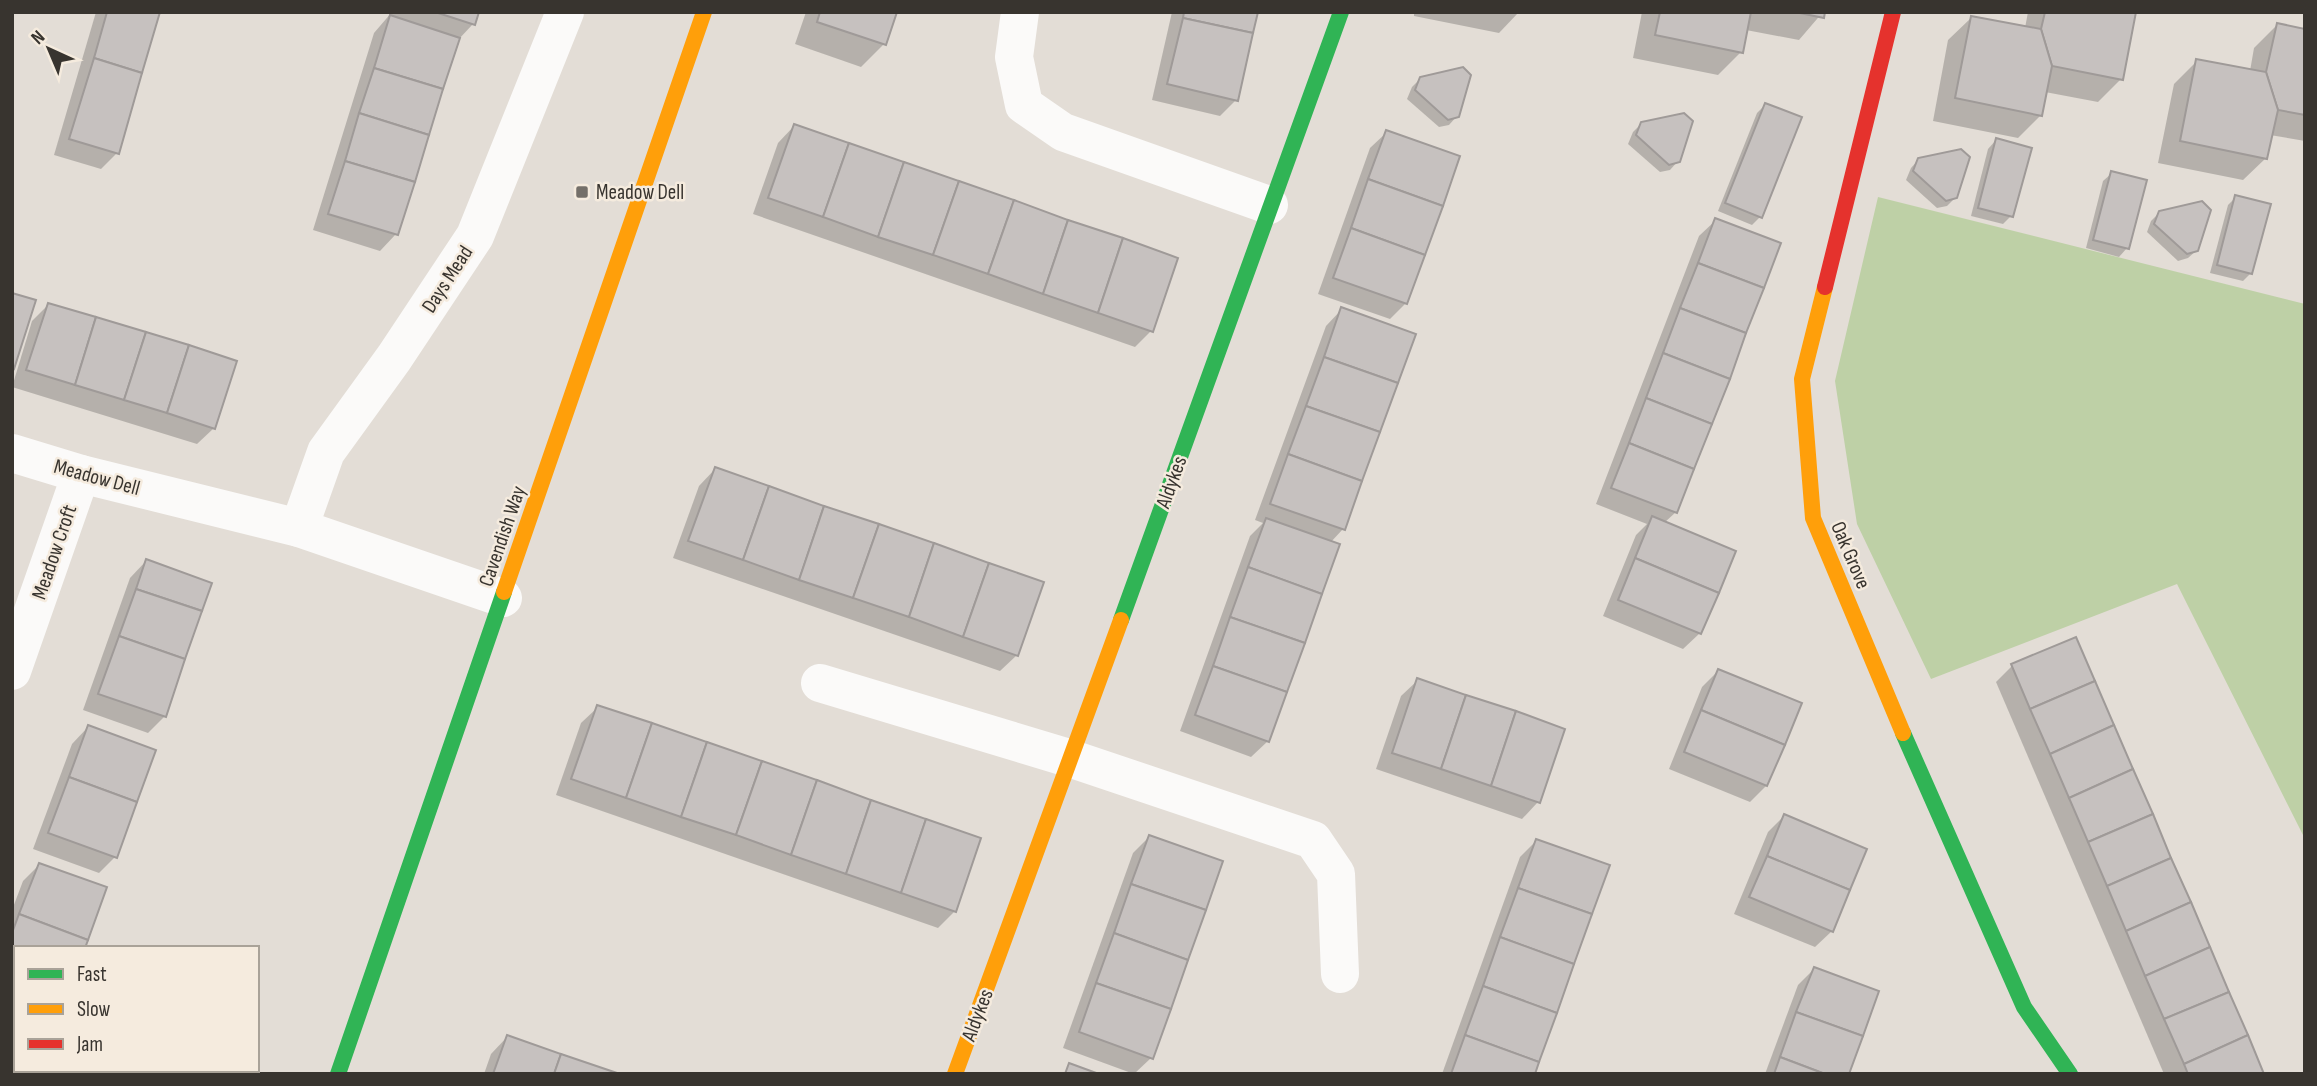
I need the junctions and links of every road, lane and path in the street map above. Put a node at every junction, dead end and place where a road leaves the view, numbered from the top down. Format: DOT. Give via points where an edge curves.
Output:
graph roads {
  1 [pos="565,12"];
  2 [pos="704,12"];
  3 [pos="1020,12"];
  4 [pos="1342,12"];
  5 [pos="1893,12"];
  6 [pos="1269,205"];
  7 [pos="12,453"];
  8 [pos="81,474"];
  9 [pos="299,528"];
  10 [pos="503,598"];
  11 [pos="12,671"];
  12 [pos="820,683"];
  13 [pos="1073,759"];
  14 [pos="1340,974"];
  15 [pos="338,1074"];
  16 [pos="955,1074"];
  17 [pos="2070,1074"];
  1 -- 9 [label="street, Days Mead" via="475,236 326,452"];
  2 -- 10 [label="street, Cavendish Way"];
  3 -- 6 [label="street" via="1014,57 1024,106 1063,132"];
  4 -- 6 [label="street, Aldykes"];
  5 -- 17 [label="street, Oak Grove" via="1802,379 1813,518 1994,944 2024,1007"];
  6 -- 13 [label="street, Aldykes"];
  7 -- 8 [label="street, Meadow Dell"];
  8 -- 9 [label="street, Meadow Dell"];
  8 -- 11 [label="street, Meadow Croft"];
  9 -- 10 [label="street, Meadow Dell"];
  10 -- 15 [label="street, Cavendish Way"];
  12 -- 13 [label="street"];
  13 -- 14 [label="street" via="1313,839 1336,874"];
  13 -- 16 [label="street, Aldykes"];
}
